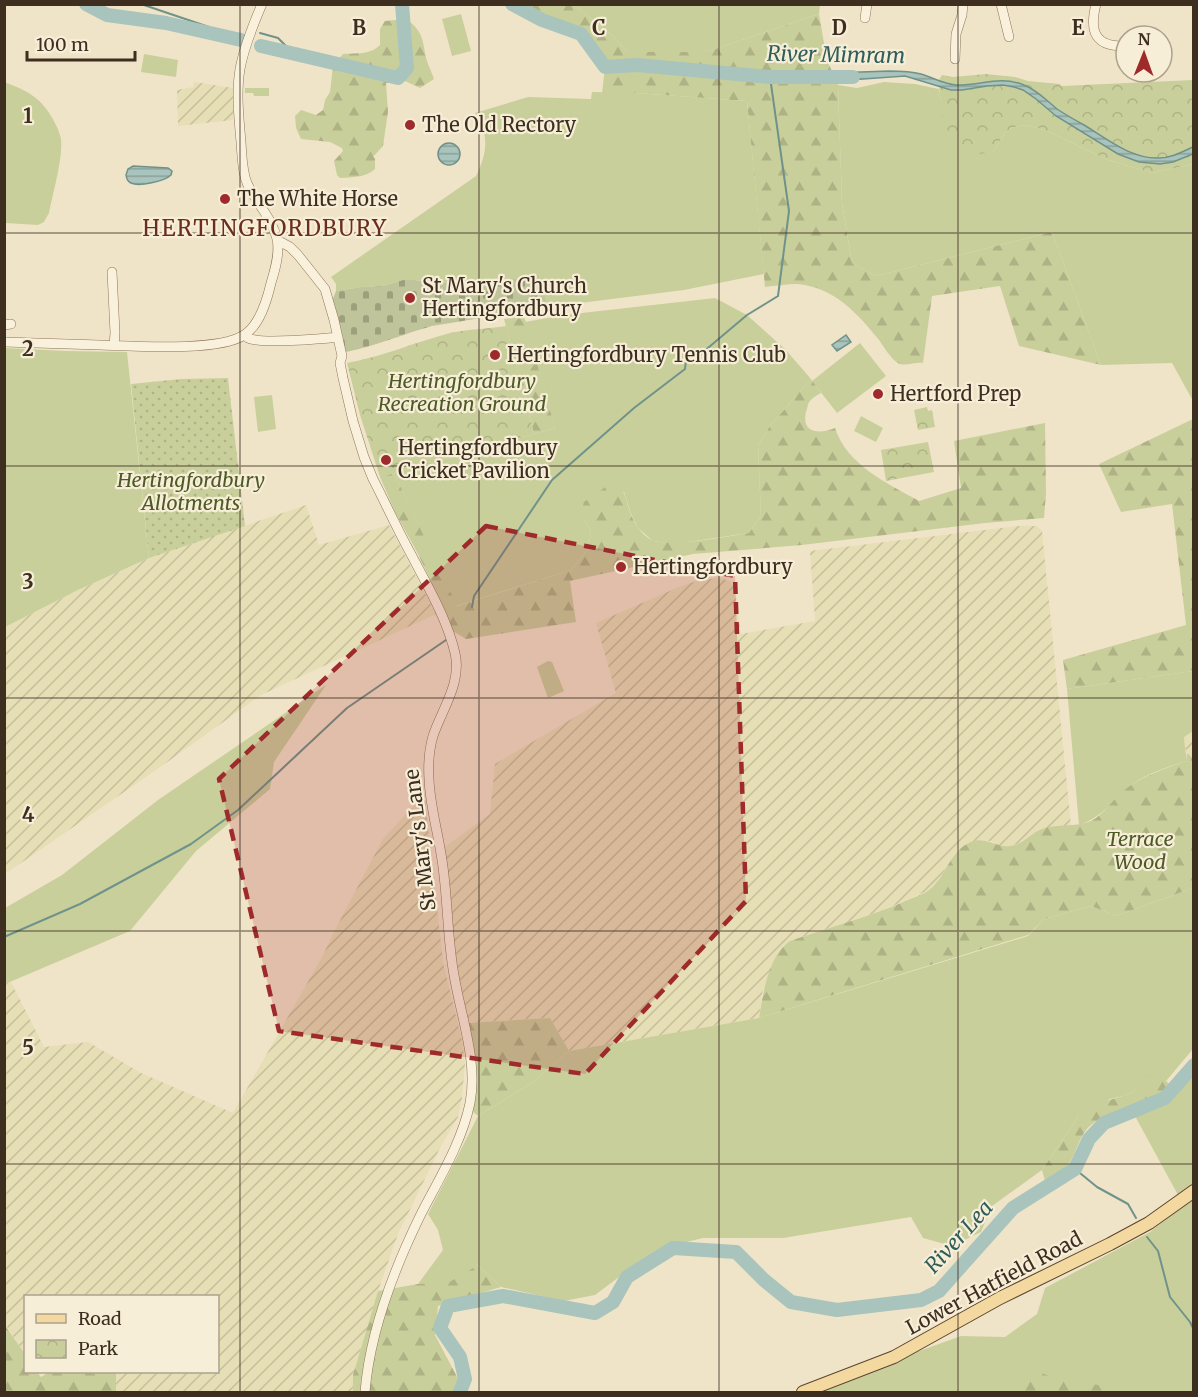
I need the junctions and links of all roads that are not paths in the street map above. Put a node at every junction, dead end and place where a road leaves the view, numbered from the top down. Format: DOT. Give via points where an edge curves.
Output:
graph roads {
  1 [pos="262,4"];
  2 [pos="867,4"];
  3 [pos="963,4"];
  4 [pos="1001,4"];
  5 [pos="1096,4"];
  6 [pos="865,18"];
  7 [pos="1009,37"];
  8 [pos="1114,45"];
  9 [pos="955,59"];
  10 [pos="277,240"];
  11 [pos="112,272"];
  12 [pos="245,335"];
  13 [pos="338,338"];
  14 [pos="4,342"];
  15 [pos="114,346"];
  16 [pos="1194,1191"];
  17 [pos="365,1392"];
  18 [pos="803,1392"];
  1 -- 10 [label="street" via="240,69 242,146 249,188"];
  2 -- 6 [label="street"];
  3 -- 9 [label="street"];
  4 -- 7 [label="street"];
  5 -- 8 [label="street" via="1094,30 1098,39"];
  10 -- 12 [label="street" via="268,295 258,319"];
  10 -- 13 [label="street, St Mary's Lane" via="298,255 325,289"];
  11 -- 15 [label="street"];
  12 -- 13 [label="street" via="265,340"];
  12 -- 15 [label="street" via="198,345"];
  13 -- 17 [label="street, St Mary's Lane" via="343,378 364,458 442,615 456,655 450,697 429,752 429,778 451,955 472,1071 470,1104 455,1146 410,1237 386,1297"];
  14 -- 15 [label="street"];
  16 -- 18 [label="main road, Lower Hatfield Road" via="1149,1223 894,1357"];
}
